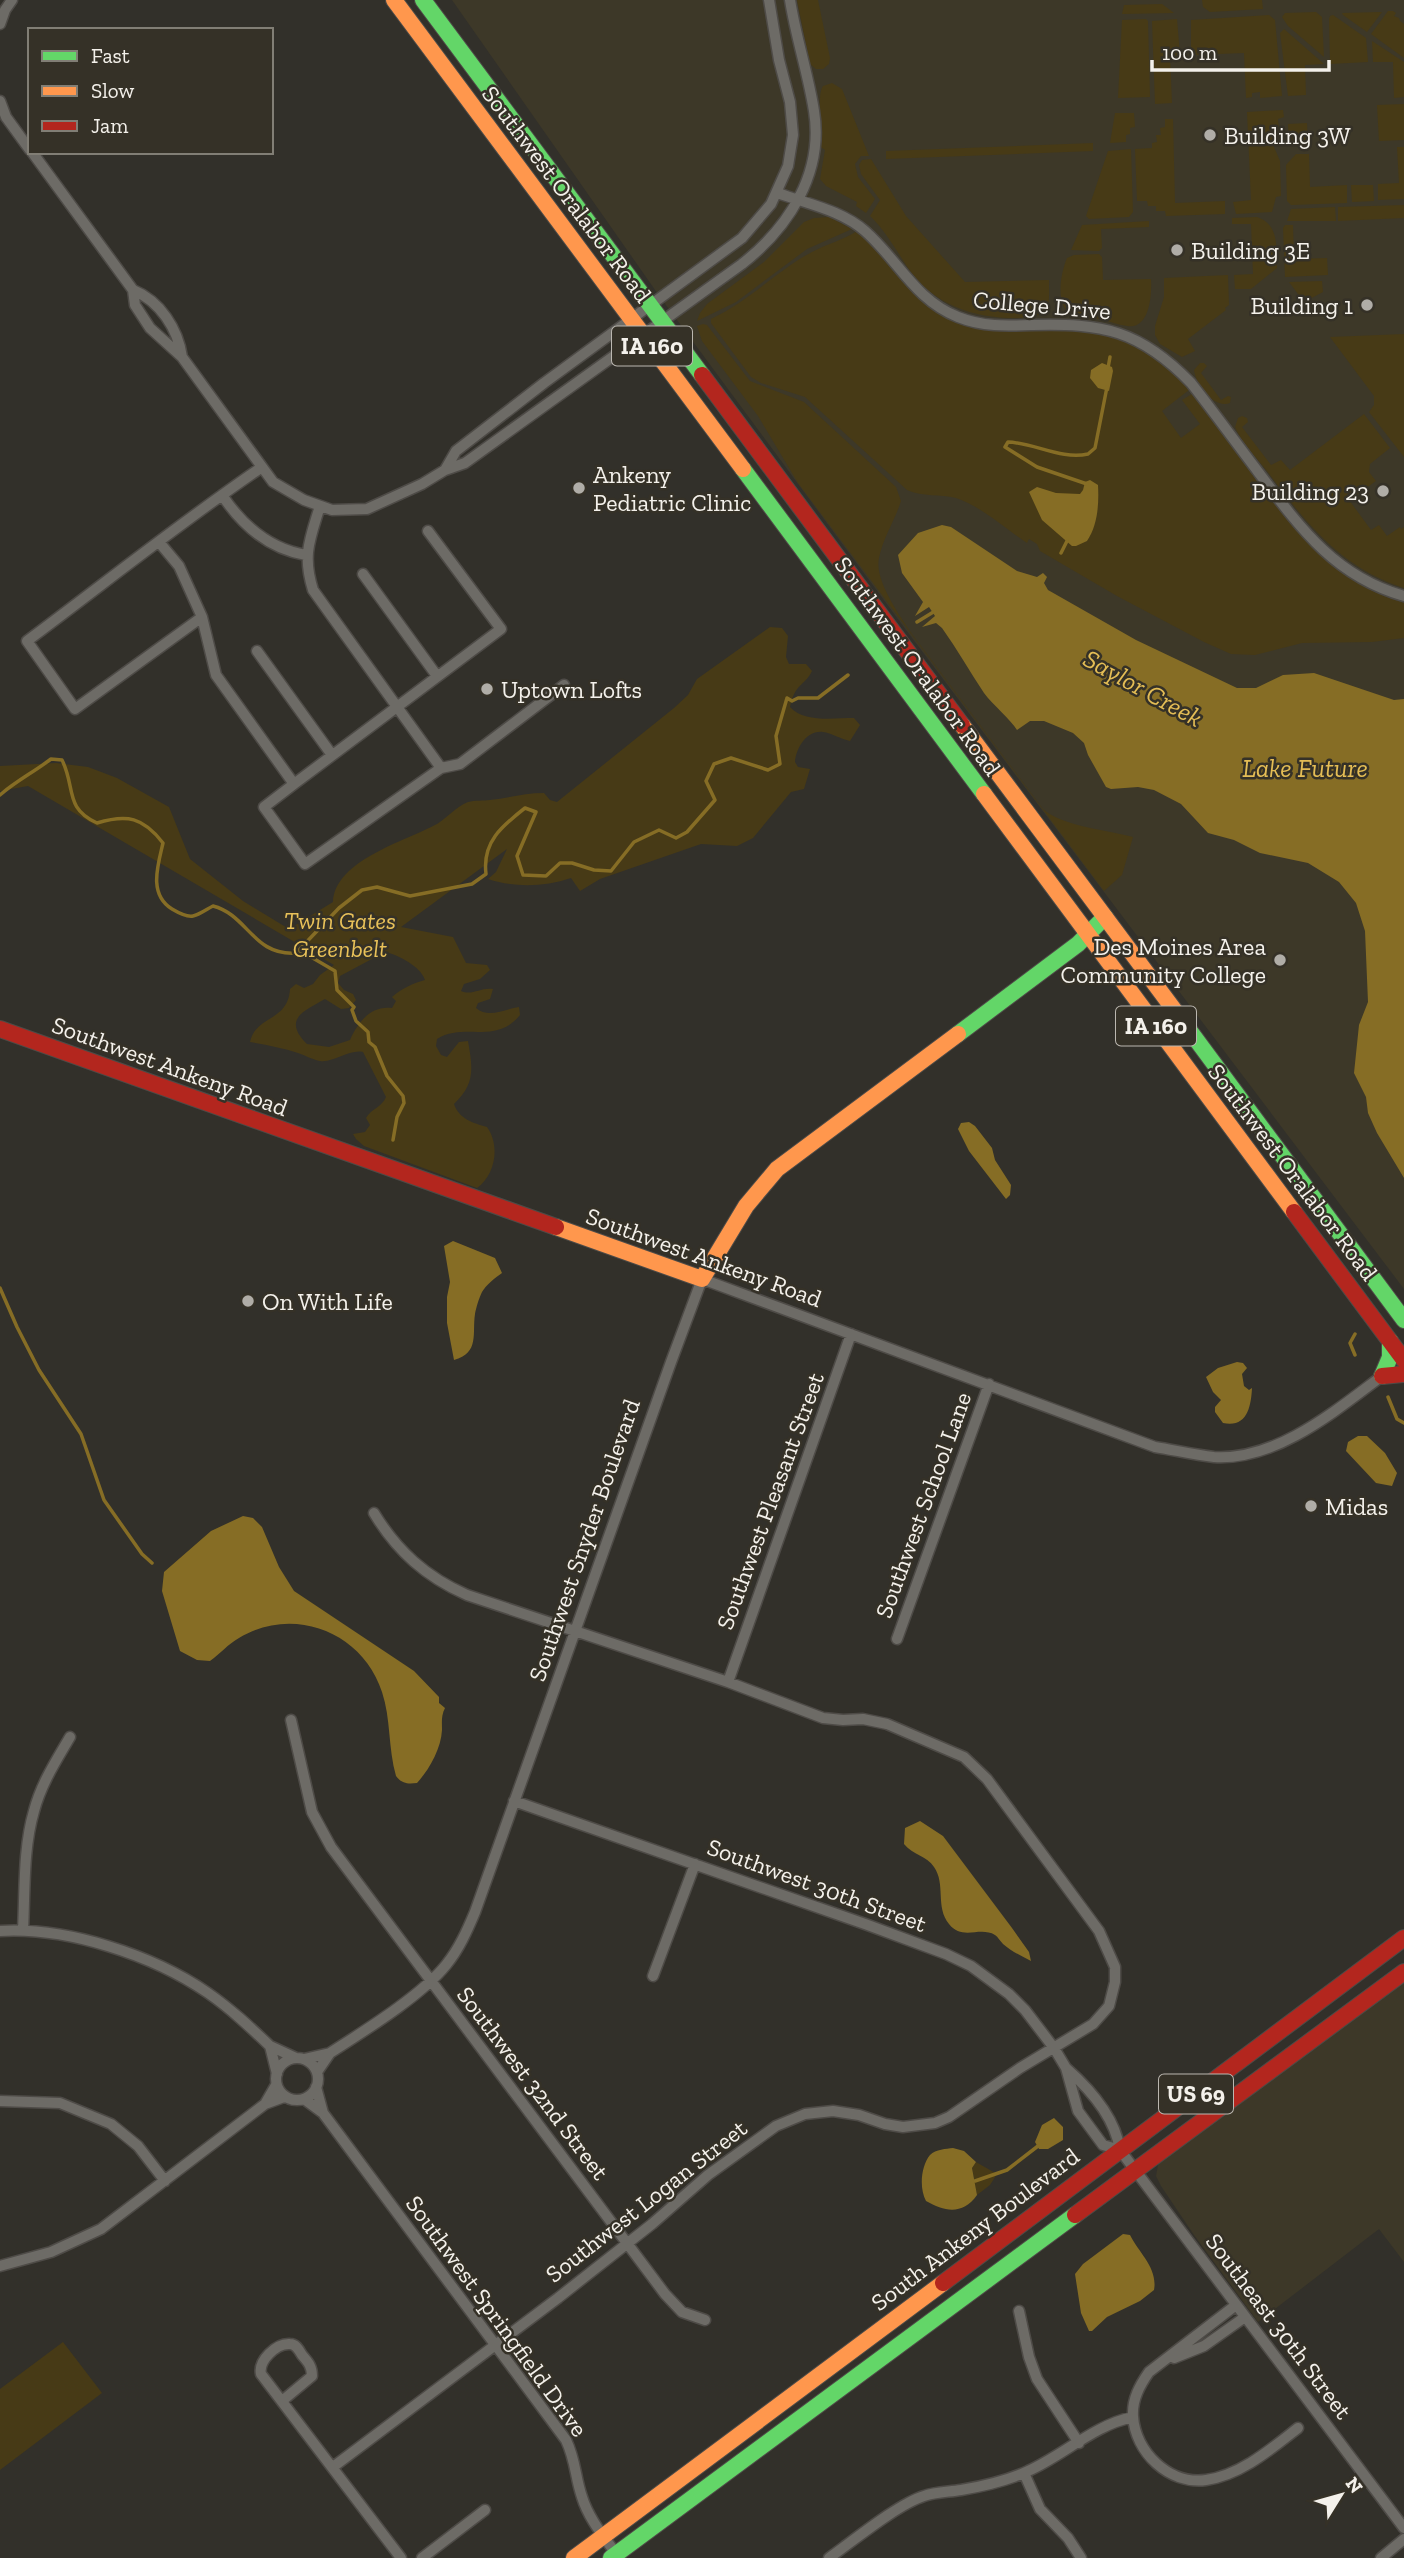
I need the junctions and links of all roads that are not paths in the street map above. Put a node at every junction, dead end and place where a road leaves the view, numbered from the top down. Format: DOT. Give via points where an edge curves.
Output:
graph roads {
  1 [pos="12,0"];
  2 [pos="394,0"];
  3 [pos="423,0"];
  4 [pos="769,0"];
  5 [pos="790,0"];
  6 [pos="0,24"];
  7 [pos="0,101"];
  8 [pos="28,147"];
  9 [pos="33,154"];
  10 [pos="778,193"];
  11 [pos="798,200"];
  12 [pos="133,290"];
  13 [pos="649,304"];
  14 [pos="631,318"];
  15 [pos="663,323"];
  16 [pos="644,335"];
  17 [pos="182,357"];
  18 [pos="262,467"];
  19 [pos="445,470"];
  20 [pos="222,495"];
  21 [pos="320,506"];
  22 [pos="428,531"];
  23 [pos="159,542"];
  24 [pos="306,555"];
  25 [pos="363,575"];
  26 [pos="1404,596"];
  27 [pos="202,617"];
  28 [pos="257,652"];
  29 [pos="438,676"];
  30 [pos="564,685"];
  31 [pos="397,707"];
  32 [pos="332,755"];
  33 [pos="441,768"];
  34 [pos="294,784"];
  35 [pos="1105,917"];
  36 [pos="1086,931"];
  37 [pos="0,1029"];
  38 [pos="702,1279"];
  39 [pos="1404,1320"];
  40 [pos="851,1334"];
  41 [pos="1390,1341"];
  42 [pos="1404,1360"];
  43 [pos="1404,1374"];
  44 [pos="1382,1376"];
  45 [pos="989,1384"];
  46 [pos="374,1513"];
  47 [pos="575,1631"];
  48 [pos="897,1639"];
  49 [pos="728,1682"];
  50 [pos="291,1720"];
  51 [pos="70,1737"];
  52 [pos="514,1801"];
  53 [pos="695,1864"];
  54 [pos="23,1930"];
  55 [pos="0,1931"];
  56 [pos="1404,1938"];
  57 [pos="1404,1972"];
  58 [pos="653,1976"];
  59 [pos="431,1980"];
  60 [pos="270,2046"];
  61 [pos="1054,2048"];
  62 [pos="330,2053"];
  63 [pos="300,2059"];
  64 [pos="1066,2068"];
  65 [pos="317,2072"];
  66 [pos="276,2080"];
  67 [pos="316,2087"];
  68 [pos="284,2097"];
  69 [pos="304,2099"];
  70 [pos="0,2101"];
  71 [pos="265,2104"];
  72 [pos="323,2113"];
  73 [pos="1120,2150"];
  74 [pos="1135,2169"];
  75 [pos="165,2181"];
  76 [pos="626,2244"];
  77 [pos="0,2266"];
  78 [pos="1236,2305"];
  79 [pos="1019,2311"];
  80 [pos="1245,2317"];
  81 [pos="705,2320"];
  82 [pos="495,2345"];
  83 [pos="1165,2361"];
  84 [pos="282,2401"];
  85 [pos="1133,2417"];
  86 [pos="1298,2428"];
  87 [pos="1079,2443"];
  88 [pos="333,2467"];
  89 [pos="1024,2473"];
  90 [pos="485,2510"];
  91 [pos="1404,2528"];
  92 [pos="603,2535"];
  93 [pos="1404,2539"];
  94 [pos="616,2557"];
  95 [pos="401,2558"];
  96 [pos="422,2558"];
  97 [pos="574,2558"];
  98 [pos="830,2558"];
  99 [pos="1081,2558"];
  100 [pos="1381,2558"];
  1 -- 6 [label="street"];
  2 -- 14 [label="main road, Southwest Oralabor Road / IA 160"];
  3 -- 13 [label="main road, Southwest Oralabor Road / IA 160"];
  4 -- 10 [label="street" via="793,135"];
  5 -- 11 [label="street" via="815,114 814,150"];
  7 -- 8 [label="street"];
  9 -- 12 [label="street"];
  10 -- 11 [label="street, College Drive"];
  10 -- 13 [label="street" via="742,237"];
  11 -- 15 [label="street" via="763,247"];
  11 -- 26 [label="street, College Drive" via="850,219 918,291 957,317 993,326 1095,327 1152,349 1191,383 1311,540 1349,571"];
  12 -- 17 [label="street" via="135,305 150,328"];
  12 -- 17 [label="street" via="145,295 176,331"];
  13 -- 14 [label="street"];
  13 -- 15 [label="main road, Southwest Oralabor Road / IA 160"];
  14 -- 16 [label="main road, Southwest Oralabor Road / IA 160"];
  14 -- 19 [label="street" via="456,452"];
  15 -- 16 [label="street"];
  15 -- 35 [label="main road, Southwest Oralabor Road / IA 160"];
  16 -- 19 [label="street" via="465,463"];
  16 -- 36 [label="main road, Southwest Oralabor Road / IA 160"];
  17 -- 18 [label="street"];
  18 -- 20 [label="street"];
  18 -- 21 [label="street" via="273,482"];
  19 -- 21 [label="street" via="367,509"];
  20 -- 23 [label="street"];
  20 -- 24 [label="street" via="262,539"];
  21 -- 24 [label="street"];
  22 -- 29 [label="street" via="501,629"];
  23 -- 27 [label="street" via="178,566"];
  23 -- 27 [label="street" via="27,641 75,709"];
  24 -- 31 [label="street" via="313,590"];
  25 -- 29 [label="street"];
  27 -- 34 [label="street" via="216,675"];
  28 -- 32 [label="street"];
  29 -- 31 [label="street"];
  30 -- 33 [label="street" via="460,764"];
  31 -- 32 [label="street"];
  31 -- 33 [label="street"];
  32 -- 34 [label="street"];
  33 -- 34 [label="street" via="305,864 264,807"];
  35 -- 36 [label="main road, Southwest Snyder Boulevard"];
  35 -- 39 [label="main road, Southwest Oralabor Road / IA 160"];
  36 -- 38 [label="main road, Southwest Snyder Boulevard" via="969,1012 917,1063 777,1168 747,1206"];
  36 -- 41 [label="main road, Southwest Oralabor Road / IA 160"];
  37 -- 38 [label="main road, Southwest Ankeny Road"];
  38 -- 40 [label="street, Southwest Ankeny Road"];
  38 -- 47 [label="street, Southwest Snyder Boulevard"];
  40 -- 45 [label="street, Southwest Ankeny Road"];
  40 -- 49 [label="street, Southwest Pleasant Street"];
  41 -- 42 [label="main road, Southwest Oralabor Road / IA 160"];
  41 -- 44 [label="main road" via="1390,1357"];
  43 -- 44 [label="main road"];
  44 -- 45 [label="street, Southwest Ankeny Road" via="1289,1439 1260,1450 1214,1457 1154,1447"];
  45 -- 48 [label="street, Southwest School Lane"];
  46 -- 47 [label="street, Southwest Logan Street" via="398,1546 443,1584"];
  47 -- 49 [label="street, Southwest Logan Street"];
  47 -- 52 [label="street, Southwest Snyder Boulevard"];
  49 -- 61 [label="street, Southwest Logan Street" via="823,1718 887,1724 957,1753 977,1767 1099,1931 1115,1966 1112,1996 1103,2014"];
  50 -- 59 [label="street, Southwest 32nd Street" via="312,1812 321,1831"];
  51 -- 54 [label="street" via="33,1812"];
  52 -- 53 [label="street, Southwest 30th Street"];
  52 -- 59 [label="street, Southwest Snyder Boulevard" via="464,1937"];
  53 -- 58 [label="street"];
  53 -- 61 [label="street, Southwest 30th Street" via="960,1961 1009,1994"];
  54 -- 55 [label="street"];
  54 -- 60 [label="street" via="102,1945 175,1974 228,2008"];
  56 -- 73 [label="main road, South Ankeny Boulevard / US 69"];
  57 -- 74 [label="main road, South Ankeny Boulevard / US 69"];
  59 -- 62 [label="street, Southwest Snyder Boulevard"];
  59 -- 76 [label="street, Southwest 32nd Street"];
  60 -- 63 [label="street"];
  60 -- 66 [label="street"];
  61 -- 64 [label="street, Southwest 30th Street"];
  61 -- 76 [label="street, Southwest Logan Street" via="935,2123 903,2127 834,2111 805,2114 776,2126 708,2175"];
  62 -- 63 [label="street, Southwest Snyder Boulevard"];
  62 -- 65 [label="street, Southwest Snyder Boulevard"];
  63 -- 65 [label="street" via="310,2062"];
  63 -- 66 [label="street" via="284,2063"];
  64 -- 73 [label="street, Southwest 30th Street" via="1112,2121"];
  64 -- 73 [label="street, Southwest 30th Street" via="1078,2111 1103,2145"];
  65 -- 67 [label="street"];
  66 -- 68 [label="street"];
  66 -- 71 [label="street"];
  67 -- 69 [label="street"];
  67 -- 72 [label="street"];
  68 -- 69 [label="street"];
  68 -- 71 [label="street"];
  69 -- 72 [label="street"];
  70 -- 75 [label="street" via="60,2103 111,2124 138,2146"];
  71 -- 75 [label="street"];
  72 -- 82 [label="street, Southwest Springfield Drive"];
  73 -- 74 [label="street, Southeast 30th Street"];
  73 -- 92 [label="main road, South Ankeny Boulevard / US 69"];
  74 -- 78 [label="street, Southeast 30th Street"];
  74 -- 94 [label="main road, South Ankeny Boulevard / US 69"];
  75 -- 77 [label="street" via="101,2230 51,2252"];
  76 -- 81 [label="street, Southwest 32nd Street" via="682,2312"];
  76 -- 82 [label="street, Southwest Logan Street"];
  78 -- 80 [label="street, Southeast 30th Street"];
  78 -- 83 [label="street"];
  79 -- 87 [label="street" via="1037,2379"];
  80 -- 83 [label="street" via="1204,2346"];
  80 -- 91 [label="street, Southeast 30th Street"];
  82 -- 88 [label="street, Southwest Logan Street"];
  82 -- 92 [label="street, Southwest Springfield Drive" via="566,2440 575,2458 582,2499"];
  83 -- 85 [label="street" via="1139,2386"];
  84 -- 84 [label="street" via="312,2376 310,2365 290,2344 281,2345 259,2366"];
  84 -- 88 [label="street"];
  85 -- 86 [label="street" via="1140,2440 1158,2466 1190,2481 1231,2473"];
  85 -- 87 [label="street" via="1116,2420"];
  87 -- 89 [label="street"];
  88 -- 95 [label="street"];
  89 -- 98 [label="street" via="924,2496"];
  89 -- 99 [label="street" via="1040,2509"];
  90 -- 96 [label="street"];
  92 -- 94 [label="street, Southwest Springfield Drive"];
  92 -- 97 [label="main road, South Ankeny Boulevard / US 69"];
  93 -- 100 [label="street"];
}
